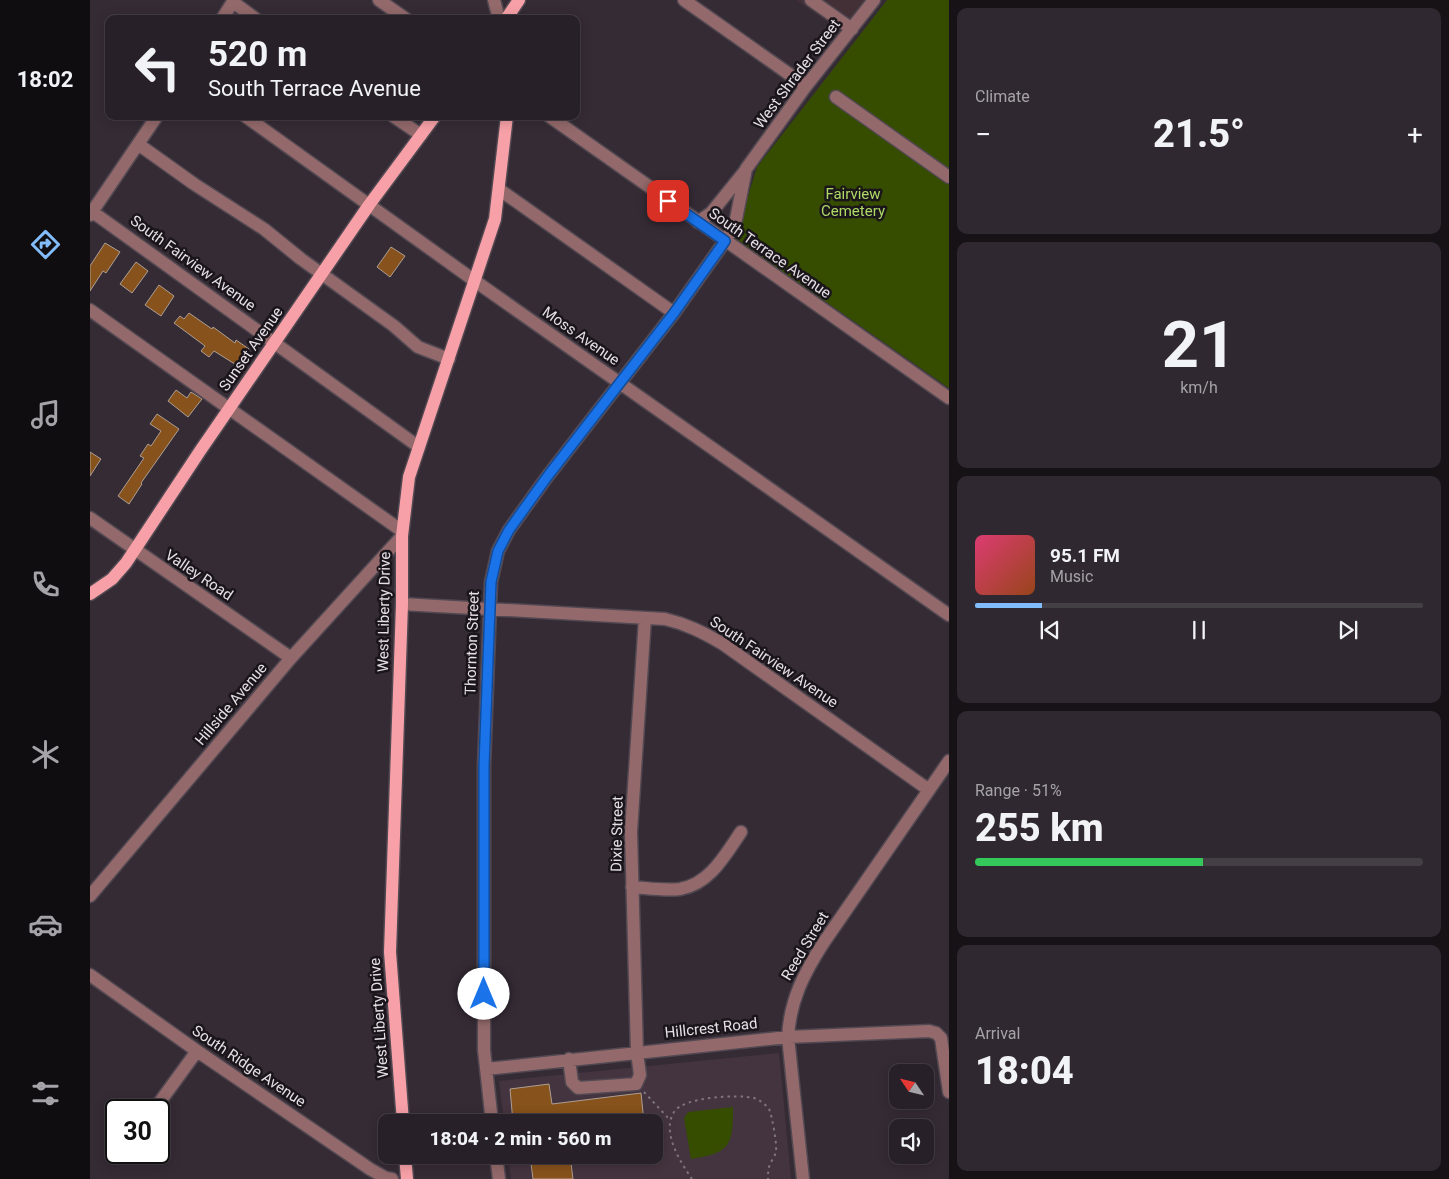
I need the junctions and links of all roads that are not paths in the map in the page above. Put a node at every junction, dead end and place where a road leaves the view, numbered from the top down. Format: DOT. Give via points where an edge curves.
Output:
graph roads {
  1 [pos="379,0"];
  2 [pos="494,0"];
  3 [pos="519,0"];
  4 [pos="684,0"];
  5 [pos="811,0"];
  6 [pos="874,0"];
  7 [pos="234,1"];
  8 [pos="225,15"];
  9 [pos="251,15"];
  10 [pos="400,15"];
  11 [pos="498,15"];
  12 [pos="509,15"];
  13 [pos="852,29"];
  14 [pos="806,86"];
  15 [pos="836,97"];
  16 [pos="153,120"];
  17 [pos="251,120"];
  18 [pos="399,120"];
  19 [pos="431,120"];
  20 [pos="507,120"];
  21 [pos="555,120"];
  22 [pos="421,135"];
  23 [pos="138,144"];
  24 [pos="746,169"];
  25 [pos="949,177"];
  26 [pos="500,190"];
  27 [pos="369,205"];
  28 [pos="91,212"];
  29 [pos="698,222"];
  30 [pos="725,241"];
  31 [pos="322,273"];
  32 [pos="475,281"];
  33 [pos="90,310"];
  34 [pos="674,313"];
  35 [pos="275,343"];
  36 [pos="449,360"];
  37 [pos="620,384"];
  38 [pos="949,398"];
  39 [pos="229,409"];
  40 [pos="419,447"];
  41 [pos="90,518"];
  42 [pos="402,534"];
  43 [pos="135,550"];
  44 [pos="90,594"];
  45 [pos="402,604"];
  46 [pos="490,608"];
  47 [pos="947,609"];
  48 [pos="645,618"];
  49 [pos="291,658"];
  50 [pos="949,761"];
  51 [pos="929,790"];
  52 [pos="741,832"];
  53 [pos="632,887"];
  54 [pos="90,896"];
  55 [pos="90,975"];
  56 [pos="788,1037"];
  57 [pos="197,1051"];
  58 [pos="637,1052"];
  59 [pos="569,1059"];
  60 [pos="486,1069"];
  61 [pos="949,1092"];
  62 [pos="162,1099"];
  63 [pos="402,1114"];
  64 [pos="491,1114"];
  65 [pos="406,1164"];
  66 [pos="497,1164"];
  67 [pos="392,1179"];
  68 [pos="407,1179"];
  69 [pos="499,1179"];
  70 [pos="804,1179"];
  1 -- 10 [label="street"];
  2 -- 11 [label="street"];
  3 -- 12 [label="main road"];
  4 -- 14 [label="street"];
  5 -- 13 [label="street"];
  6 -- 13 [label="street, West Shrader Street"];
  7 -- 8 [label="street"];
  7 -- 9 [label="street"];
  13 -- 14 [label="street, West Shrader Street"];
  14 -- 24 [label="street, West Shrader Street"];
  15 -- 25 [label="street"];
  16 -- 23 [label="street"];
  17 -- 27 [label="street, Moss Avenue"];
  18 -- 22 [label="street"];
  19 -- 22 [label="main road, Sunset Avenue"];
  20 -- 26 [label="main road, West Liberty Drive"];
  21 -- 29 [label="street, South Terrace Avenue"];
  22 -- 27 [label="main road, Sunset Avenue"];
  23 -- 28 [label="street"];
  23 -- 31 [label="street" via="264,229"];
  24 -- 29 [label="street, West Shrader Street" via="711,213"];
  24 -- 30 [label="street, West Shrader Street" via="735,224"];
  26 -- 32 [label="main road, West Liberty Drive" via="496,219"];
  26 -- 34 [label="street"];
  27 -- 31 [label="main road, Sunset Avenue"];
  27 -- 32 [label="street, Moss Avenue"];
  28 -- 35 [label="street, South Fairview Avenue"];
  29 -- 30 [label="street, South Terrace Avenue"];
  30 -- 34 [label="street, Thornton Street"];
  30 -- 38 [label="street, South Terrace Avenue"];
  31 -- 35 [label="main road, Sunset Avenue"];
  31 -- 36 [label="street" via="418,347"];
  32 -- 36 [label="main road, West Liberty Drive"];
  32 -- 37 [label="street, Moss Avenue"];
  33 -- 39 [label="street"];
  34 -- 37 [label="street, Thornton Street"];
  35 -- 39 [label="main road, Sunset Avenue"];
  35 -- 40 [label="street, South Fairview Avenue"];
  36 -- 40 [label="main road, West Liberty Drive"];
  37 -- 46 [label="street, Thornton Street" via="509,530 493,566"];
  37 -- 47 [label="street, Moss Avenue"];
  39 -- 42 [label="street"];
  39 -- 43 [label="main road, Sunset Avenue"];
  40 -- 42 [label="main road, West Liberty Drive" via="409,477"];
  41 -- 43 [label="street, Valley Road"];
  42 -- 45 [label="main road, West Liberty Drive"];
  42 -- 49 [label="street, Hillside Avenue"];
  43 -- 44 [label="main road, Sunset Avenue" via="112,579"];
  43 -- 49 [label="street, Valley Road"];
  45 -- 46 [label="street, South Fairview Avenue"];
  45 -- 63 [label="main road, West Liberty Drive" via="390,952"];
  46 -- 48 [label="street, South Fairview Avenue"];
  46 -- 60 [label="street, Thornton Street" via="484,766"];
  48 -- 51 [label="street, South Fairview Avenue" via="681,622 723,644"];
  48 -- 53 [label="street, Dixie Street" via="631,832"];
  49 -- 54 [label="street, Hillside Avenue"];
  50 -- 51 [label="street, Reed Street"];
  51 -- 56 [label="street, Reed Street" via="806,970 793,1002"];
  52 -- 53 [label="street" via="716,868 699,882 678,889"];
  53 -- 58 [label="street, Dixie Street"];
  55 -- 57 [label="street, South Ridge Avenue"];
  56 -- 58 [label="street, Hillcrest Road"];
  56 -- 61 [label="street, Hillcrest Road" via="929,1030 939,1036 943,1045"];
  56 -- 70 [label="street, Reed Street"];
  57 -- 62 [label="street"];
  57 -- 67 [label="street, South Ridge Avenue" via="370,1169"];
  58 -- 59 [label="street, Hillcrest Road"];
  58 -- 59 [label="street, Dixie Street" via="640,1075 636,1084 578,1088 572,1082"];
  59 -- 60 [label="street, Hillcrest Road"];
  60 -- 64 [label="street, Thornton Street"];
  65 -- 68 [label="main road"];
  66 -- 69 [label="street"];
}
